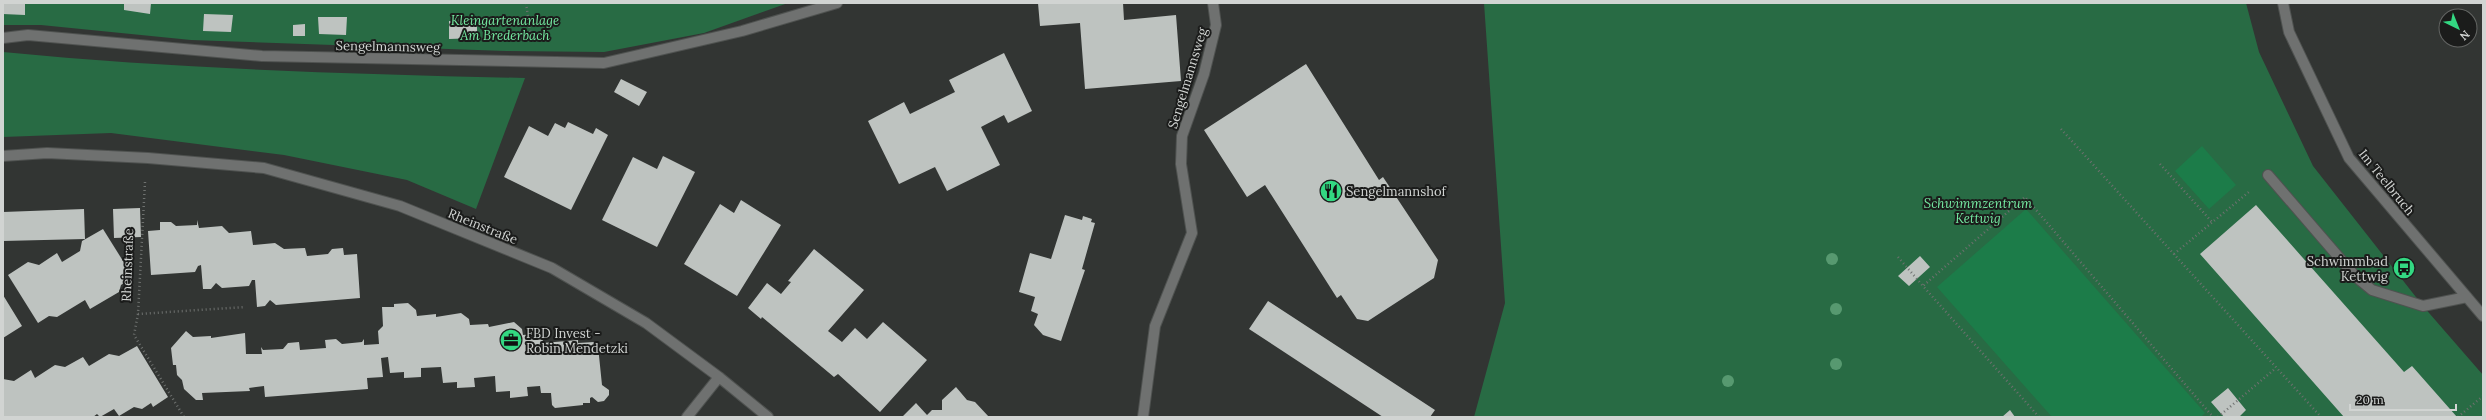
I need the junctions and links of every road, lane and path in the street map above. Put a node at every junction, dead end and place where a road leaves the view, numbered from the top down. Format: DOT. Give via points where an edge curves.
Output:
graph roads {
  1 [pos="526,3"];
  2 [pos="837,3"];
  3 [pos="1213,3"];
  4 [pos="2283,3"];
  5 [pos="528,22"];
  6 [pos="3,38"];
  7 [pos="2061,129"];
  8 [pos="3,156"];
  9 [pos="148,158"];
  10 [pos="2160,164"];
  11 [pos="2268,175"];
  12 [pos="2212,222"];
  13 [pos="2174,254"];
  14 [pos="1898,257"];
  15 [pos="1923,286"];
  16 [pos="2467,297"];
  17 [pos="245,307"];
  18 [pos="138,314"];
  19 [pos="2483,316"];
  20 [pos="2276,368"];
  21 [pos="719,377"];
  22 [pos="2483,396"];
  23 [pos="184,417"];
  24 [pos="687,417"];
  25 [pos="768,417"];
  26 [pos="1143,417"];
  27 [pos="2039,417"];
  28 [pos="2213,417"];
  29 [pos="2218,417"];
  30 [pos="2320,417"];
  31 [pos="2458,417"];
  1 -- 5 [label="path"];
  2 -- 6 [label="street, Sengelmannsweg" via="742,31 604,63 262,56 28,35"];
  3 -- 26 [label="street, Sengelmannsweg" via="1216,25 1204,74 1182,136 1181,164 1192,233 1155,326"];
  4 -- 16 [label="street, Im Teelbruch" via="2289,32 2350,158"];
  7 -- 13 [label="path"];
  8 -- 9 [label="street, Rheinstraße" via="47,153"];
  9 -- 18 [label="path, Rheinstraße" via="142,208"];
  9 -- 21 [label="street, Rheinstraße" via="264,168 400,206 552,268 646,323"];
  10 -- 12 [label="path"];
  11 -- 12 [label="path"];
  11 -- 16 [label="street" via="2355,276 2372,290 2423,306"];
  12 -- 13 [label="path"];
  13 -- 20 [label="path"];
  14 -- 15 [label="path"];
  15 -- 27 [label="path"];
  15 -- 28 [label="path" via="2025,198"];
  16 -- 19 [label="street, Im Teelbruch"];
  17 -- 18 [label="path, Rheinstraße"];
  18 -- 23 [label="path" via="134,335"];
  20 -- 29 [label="path"];
  20 -- 30 [label="path"];
  21 -- 24 [label="street"];
  21 -- 25 [label="street, Rheinstraße"];
  22 -- 31 [label="path"];
}
